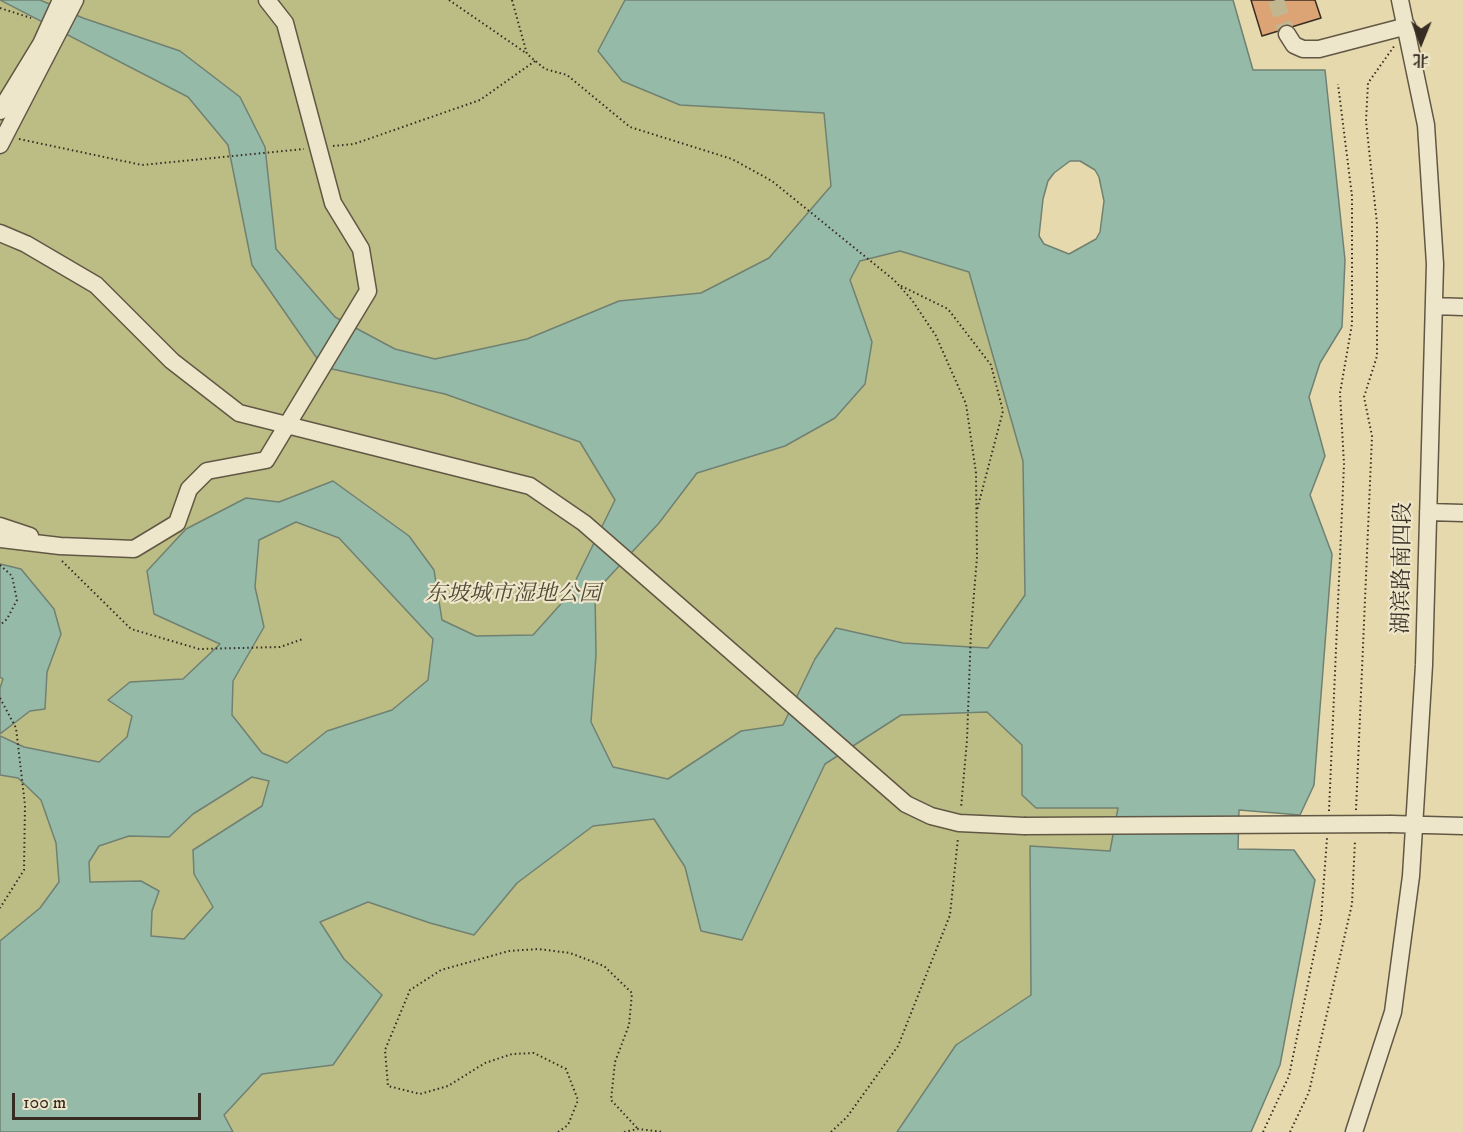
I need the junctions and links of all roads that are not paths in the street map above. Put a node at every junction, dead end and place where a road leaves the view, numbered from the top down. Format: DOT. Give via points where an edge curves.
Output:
graph roads {
  1 [pos="61,0"];
  2 [pos="75,0"];
  3 [pos="267,0"];
  4 [pos="1400,0"];
  5 [pos="1401,28"];
  6 [pos="1287,34"];
  7 [pos="46,47"];
  8 [pos="0,111"];
  9 [pos="3,141"];
  10 [pos="0,233"];
  11 [pos="1434,306"];
  12 [pos="1463,307"];
  13 [pos="290,425"];
  14 [pos="1428,512"];
  15 [pos="1463,513"];
  16 [pos="0,526"];
  17 [pos="0,539"];
  18 [pos="56,552"];
  19 [pos="1413,826"];
  20 [pos="1463,826"];
  21 [pos="1354,1132"];
  1 -- 7 [label="street"];
  2 -- 7 [label="street"];
  3 -- 13 [label="street" via="285,22 333,202 361,249 368,291"];
  4 -- 5 [label="street, 湖滨路南四段"];
  5 -- 6 [label="street" via="1319,49 1294,45"];
  5 -- 11 [label="street, 湖滨路南四段" via="1426,125"];
  7 -- 8 [label="street"];
  7 -- 9 [label="street"];
  10 -- 13 [label="street" via="96,285 172,361 239,413"];
  11 -- 12 [label="street"];
  11 -- 14 [label="street, 湖滨路南四段"];
  13 -- 18 [label="street" via="266,460 207,471 189,489 177,523 134,549"];
  13 -- 19 [label="street, bridge" via="530,486 585,523 906,804 931,816 959,823 1024,826"];
  14 -- 15 [label="street"];
  14 -- 19 [label="street, 湖滨路南四段" via="1425,665"];
  16 -- 18 [label="street"];
  17 -- 18 [label="street"];
  19 -- 20 [label="street"];
  19 -- 21 [label="street, 湖滨路南四段" via="1411,876 1393,1012"];
}
